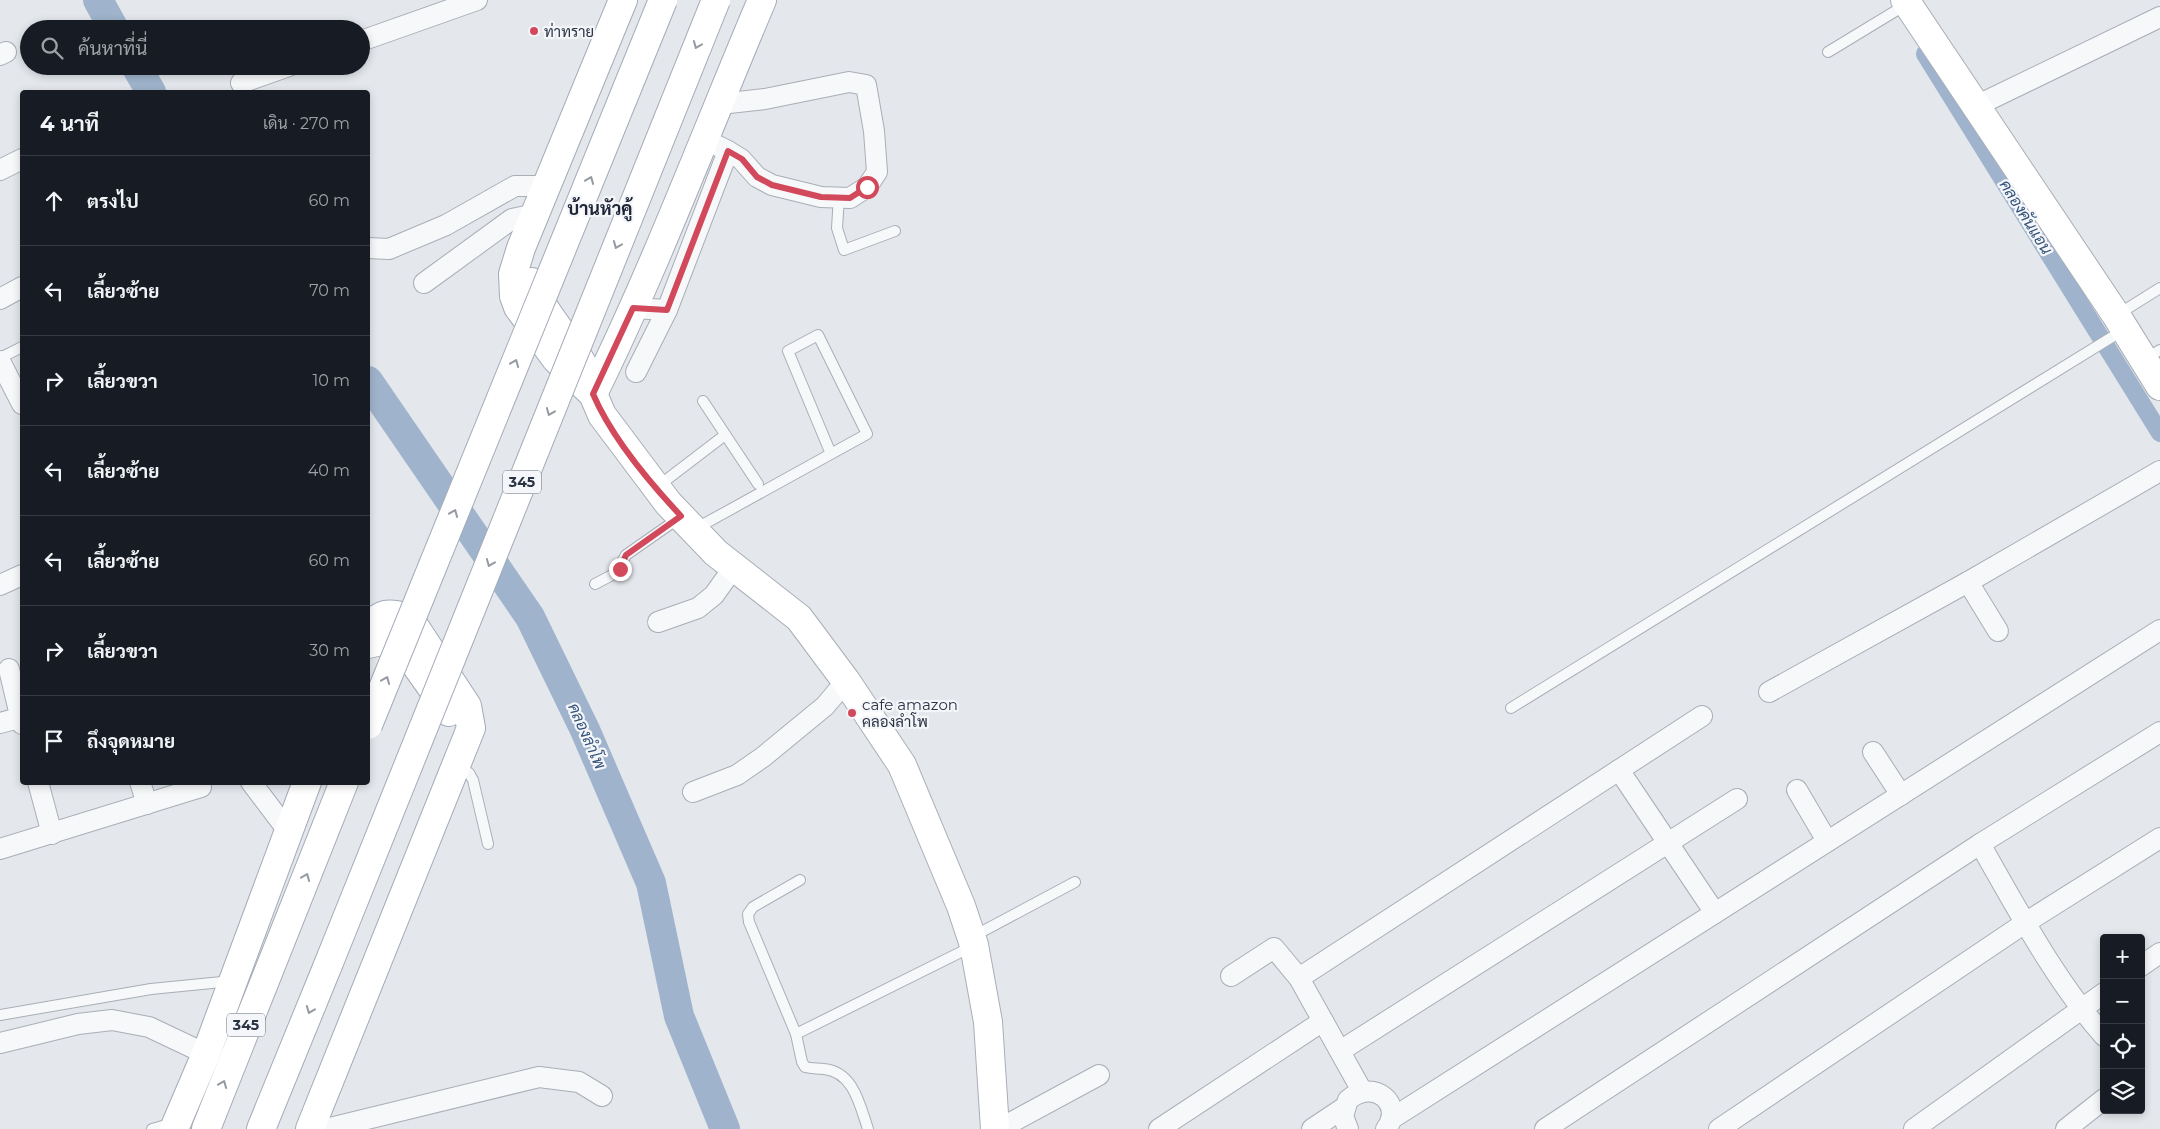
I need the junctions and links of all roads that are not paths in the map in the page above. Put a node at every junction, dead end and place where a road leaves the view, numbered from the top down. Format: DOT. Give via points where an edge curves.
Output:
graph roads {
  1 [pos="477,0"];
  2 [pos="623,0"];
  3 [pos="663,0"];
  4 [pos="716,0"];
  5 [pos="762,0"];
  6 [pos="1904,4"];
  7 [pos="2160,17"];
  8 [pos="370,38"];
  9 [pos="1828,52"];
  10 [pos="269,75"];
  11 [pos="241,88"];
  12 [pos="720,104"];
  13 [pos="1976,106"];
  14 [pos="717,145"];
  15 [pos="20,160"];
  16 [pos="0,170"];
  17 [pos="547,186"];
  18 [pos="839,197"];
  19 [pos="531,224"];
  20 [pos="895,231"];
  21 [pos="370,248"];
  22 [pos="424,283"];
  23 [pos="2160,288"];
  24 [pos="20,289"];
  25 [pos="0,299"];
  26 [pos="633,308"];
  27 [pos="667,310"];
  28 [pos="2122,325"];
  29 [pos="20,348"];
  30 [pos="2152,354"];
  31 [pos="0,360"];
  32 [pos="636,372"];
  33 [pos="2160,386"];
  34 [pos="593,394"];
  35 [pos="20,400"];
  36 [pos="703,400"];
  37 [pos="724,434"];
  38 [pos="831,454"];
  39 [pos="2160,471"];
  40 [pos="758,484"];
  41 [pos="657,488"];
  42 [pos="688,523"];
  43 [pos="734,567"];
  44 [pos="20,577"];
  45 [pos="1968,582"];
  46 [pos="596,584"];
  47 [pos="0,585"];
  48 [pos="658,622"];
  49 [pos="370,626"];
  50 [pos="2160,630"];
  51 [pos="1998,631"];
  52 [pos="370,644"];
  53 [pos="9,669"];
  54 [pos="846,681"];
  55 [pos="1769,692"];
  56 [pos="1511,708"];
  57 [pos="20,712"];
  58 [pos="1702,716"];
  59 [pos="20,720"];
  60 [pos="370,720"];
  61 [pos="0,723"];
  62 [pos="2160,732"];
  63 [pos="1873,752"];
  64 [pos="458,761"];
  65 [pos="1619,770"];
  66 [pos="39,785"];
  67 [pos="141,785"];
  68 [pos="253,785"];
  69 [pos="306,785"];
  70 [pos="343,785"];
  71 [pos="201,787"];
  72 [pos="1796,790"];
  73 [pos="693,792"];
  74 [pos="1901,795"];
  75 [pos="1737,799"];
  76 [pos="147,804"];
  77 [pos="288,830"];
  78 [pos="52,834"];
  79 [pos="2160,838"];
  80 [pos="1828,841"];
  81 [pos="1668,843"];
  82 [pos="488,844"];
  83 [pos="1980,844"];
  84 [pos="0,849"];
  85 [pos="800,880"];
  86 [pos="1075,882"];
  87 [pos="1714,913"];
  88 [pos="2025,922"];
  89 [pos="973,941"];
  90 [pos="2160,953"];
  91 [pos="2145,963"];
  92 [pos="1231,976"];
  93 [pos="1299,978"];
  94 [pos="233,981"];
  95 [pos="2100,996"];
  96 [pos="2080,1009"];
  97 [pos="0,1015"];
  98 [pos="1323,1021"];
  99 [pos="2100,1032"];
  100 [pos="796,1034"];
  101 [pos="0,1042"];
  102 [pos="1340,1051"];
  103 [pos="206,1054"];
  104 [pos="1099,1075"];
  105 [pos="1362,1091"];
  106 [pos="602,1096"];
  107 [pos="2100,1102"];
  108 [pos="1345,1107"];
  109 [pos="1389,1124"];
  110 [pos="168,1127"];
  111 [pos="206,1129"];
  112 [pos="261,1129"];
  113 [pos="310,1129"];
  114 [pos="326,1129"];
  115 [pos="868,1129"];
  116 [pos="997,1129"];
  117 [pos="1159,1129"];
  118 [pos="1312,1129"];
  119 [pos="1348,1129"];
  120 [pos="1545,1129"];
  121 [pos="1719,1129"];
  122 [pos="1914,1129"];
  123 [pos="2066,1129"];
  1 -- 8 [label="street"];
  2 -- 17 [label="main road"];
  60 -- 3 [label="main road, one-way, bridge"];
  4 -- 112 [label="main road, 345, one-way, bridge"];
  5 -- 12 [label="main road"];
  6 -- 9 [label="lane"];
  6 -- 13 [label="main road"];
  7 -- 13 [label="street"];
  10 -- 11 [label="street"];
  12 -- 14 [label="main road"];
  12 -- 18 [label="street" via="765,99 849,82 866,85 877,172 867,187 850,198"];
  13 -- 28 [label="main road"];
  14 -- 18 [label="street" via="742,159 757,177 772,185 821,197"];
  14 -- 26 [label="main road"];
  14 -- 27 [label="street"];
  15 -- 16 [label="street"];
  17 -- 19 [label="main road"];
  17 -- 21 [label="street" via="515,186 446,225 389,249"];
  18 -- 20 [label="lane" via="837,228 844,250"];
  19 -- 22 [label="street" via="512,219"];
  19 -- 34 [label="main road" via="530,276 536,295 577,352"];
  23 -- 28 [label="lane"];
  24 -- 25 [label="street"];
  26 -- 27 [label="street"];
  26 -- 34 [label="main road"];
  27 -- 32 [label="street"];
  28 -- 30 [label="main road"];
  28 -- 56 [label="lane" via="2073,361"];
  29 -- 31 [label="lane"];
  30 -- 33 [label="main road"];
  31 -- 35 [label="street"];
  34 -- 41 [label="main road" via="602,415"];
  36 -- 37 [label="lane"];
  37 -- 40 [label="lane"];
  37 -- 41 [label="lane"];
  38 -- 38 [label="lane" via="867,434 818,335 788,351"];
  38 -- 42 [label="lane"];
  39 -- 45 [label="street"];
  41 -- 42 [label="main road"];
  42 -- 43 [label="main road"];
  42 -- 46 [label="lane" via="626,555 616,573"];
  43 -- 48 [label="street" via="714,595 698,608"];
  43 -- 54 [label="main road" via="799,618"];
  44 -- 47 [label="street"];
  45 -- 51 [label="street"];
  45 -- 55 [label="street"];
  49 -- 64 [label="main road" via="376,618 392,613 408,618 467,706 471,728"];
  50 -- 74 [label="street"];
  52 -- 64 [label="main road" via="385,640 401,644 461,728"];
  53 -- 57 [label="street"];
  54 -- 73 [label="street" via="825,706 762,757 737,775"];
  54 -- 89 [label="main road" via="902,765"];
  58 -- 65 [label="street"];
  59 -- 61 [label="street"];
  62 -- 83 [label="street"];
  63 -- 74 [label="street"];
  64 -- 82 [label="lane" via="473,780"];
  64 -- 113 [label="main road"];
  65 -- 81 [label="street"];
  65 -- 93 [label="street"];
  66 -- 78 [label="street"];
  67 -- 76 [label="street"];
  68 -- 77 [label="street"];
  69 -- 77 [label="main road"];
  111 -- 70 [label="main road, 345, one-way"];
  71 -- 76 [label="street"];
  72 -- 80 [label="street"];
  74 -- 80 [label="street"];
  75 -- 81 [label="street"];
  76 -- 78 [label="street"];
  77 -- 94 [label="main road"];
  78 -- 84 [label="street"];
  79 -- 88 [label="street"];
  80 -- 87 [label="street"];
  81 -- 87 [label="street"];
  81 -- 102 [label="street"];
  83 -- 88 [label="street"];
  83 -- 120 [label="street"];
  85 -- 100 [label="lane" via="753,907 748,914"];
  86 -- 89 [label="lane"];
  87 -- 109 [label="street"];
  88 -- 96 [label="street"];
  88 -- 121 [label="street"];
  89 -- 100 [label="lane"];
  89 -- 116 [label="main road" via="988,1022"];
  90 -- 91 [label="street"];
  92 -- 93 [label="street" via="1274,948"];
  93 -- 98 [label="street"];
  94 -- 97 [label="lane" via="151,989"];
  94 -- 103 [label="main road"];
  95 -- 96 [label="street"];
  96 -- 99 [label="street"];
  96 -- 122 [label="street"];
  98 -- 102 [label="street"];
  98 -- 117 [label="street"];
  100 -- 115 [label="lane" via="805,1067 825,1068 851,1082"];
  101 -- 103 [label="street" via="78,1024 112,1020 148,1026"];
  102 -- 105 [label="street"];
  103 -- 110 [label="main road"];
  104 -- 116 [label="street"];
  105 -- 108 [label="street" via="1348,1100"];
  105 -- 109 [label="street" via="1371,1090 1385,1098 1389,1104"];
  106 -- 114 [label="street" via="579,1082 539,1077"];
  107 -- 123 [label="street"];
  108 -- 118 [label="street"];
  108 -- 119 [label="street" via="1343,1116"];
}
